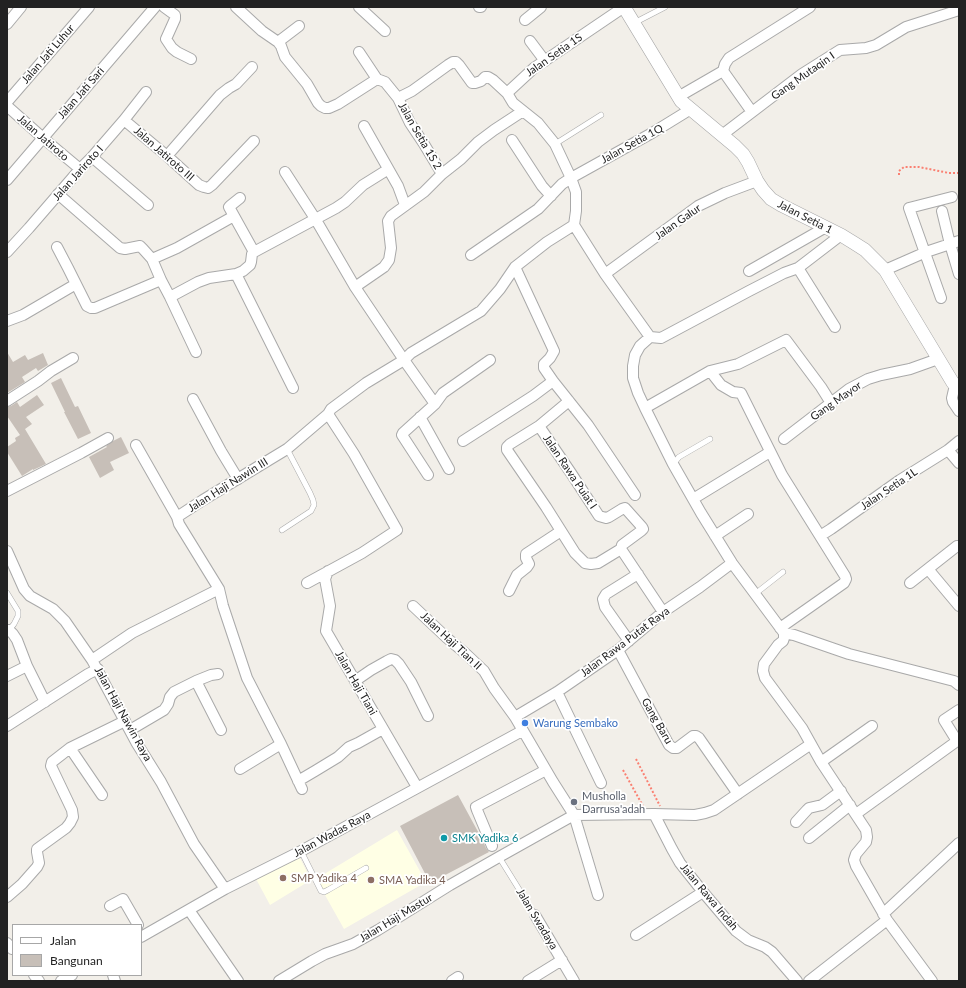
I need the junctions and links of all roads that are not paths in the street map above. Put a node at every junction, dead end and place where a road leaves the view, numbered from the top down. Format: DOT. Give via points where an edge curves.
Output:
graph roads {
  1 [pos="22,7"];
  2 [pos="88,7"];
  3 [pos="155,7"];
  4 [pos="164,7"];
  5 [pos="236,7"];
  6 [pos="359,7"];
  7 [pos="541,7"];
  8 [pos="624,7"];
  9 [pos="665,7"];
  10 [pos="810,7"];
  11 [pos="959,10"];
  12 [pos="525,20"];
  13 [pos="634,23"];
  14 [pos="7,24"];
  15 [pos="299,26"];
  16 [pos="385,30"];
  17 [pos="530,41"];
  18 [pos="278,42"];
  19 [pos="359,52"];
  20 [pos="190,60"];
  21 [pos="545,61"];
  22 [pos="252,67"];
  23 [pos="723,71"];
  24 [pos="377,79"];
  25 [pos="146,92"];
  26 [pos="507,93"];
  27 [pos="678,97"];
  28 [pos="398,98"];
  29 [pos="7,102"];
  30 [pos="7,106"];
  31 [pos="691,109"];
  32 [pos="523,111"];
  33 [pos="752,112"];
  34 [pos="601,115"];
  35 [pos="124,120"];
  36 [pos="364,126"];
  37 [pos="722,135"];
  38 [pos="43,138"];
  39 [pos="512,140"];
  40 [pos="254,141"];
  41 [pos="555,144"];
  42 [pos="167,156"];
  43 [pos="92,157"];
  44 [pos="80,169"];
  45 [pos="387,170"];
  46 [pos="285,172"];
  47 [pos="442,174"];
  48 [pos="571,178"];
  49 [pos="7,180"];
  50 [pos="757,181"];
  51 [pos="58,194"];
  52 [pos="551,196"];
  53 [pos="952,197"];
  54 [pos="240,198"];
  55 [pos="405,205"];
  56 [pos="148,206"];
  57 [pos="942,211"];
  58 [pos="234,216"];
  59 [pos="316,220"];
  60 [pos="574,225"];
  61 [pos="826,227"];
  62 [pos="841,235"];
  63 [pos="954,243"];
  64 [pos="57,248"];
  65 [pos="7,252"];
  66 [pos="254,252"];
  67 [pos="926,252"];
  68 [pos="471,255"];
  69 [pos="152,259"];
  70 [pos="514,267"];
  71 [pos="798,268"];
  72 [pos="749,270"];
  73 [pos="885,270"];
  74 [pos="236,274"];
  75 [pos="605,274"];
  76 [pos="959,274"];
  77 [pos="161,280"];
  78 [pos="76,284"];
  79 [pos="355,287"];
  80 [pos="170,297"];
  81 [pos="942,298"];
  82 [pos="7,321"];
  83 [pos="834,327"];
  84 [pos="650,337"];
  85 [pos="196,352"];
  86 [pos="73,358"];
  87 [pos="938,359"];
  88 [pos="404,360"];
  89 [pos="490,360"];
  90 [pos="710,371"];
  91 [pos="553,381"];
  92 [pos="957,386"];
  93 [pos="293,388"];
  94 [pos="193,399"];
  95 [pos="7,401"];
  96 [pos="569,401"];
  97 [pos="831,403"];
  98 [pos="435,404"];
  99 [pos="645,408"];
  100 [pos="959,411"];
  101 [pos="328,414"];
  102 [pos="420,417"];
  103 [pos="539,426"];
  104 [pos="108,438"];
  105 [pos="784,439"];
  106 [pos="710,440"];
  107 [pos="463,441"];
  108 [pos="959,441"];
  109 [pos="136,445"];
  110 [pos="287,449"];
  111 [pos="948,450"];
  112 [pos="770,452"];
  113 [pos="959,463"];
  114 [pos="673,464"];
  115 [pos="449,469"];
  116 [pos="428,475"];
  117 [pos="238,479"];
  118 [pos="7,490"];
  119 [pos="635,496"];
  120 [pos="693,499"];
  121 [pos="748,514"];
  122 [pos="177,517"];
  123 [pos="282,530"];
  124 [pos="561,532"];
  125 [pos="715,536"];
  126 [pos="820,536"];
  127 [pos="957,546"];
  128 [pos="621,549"];
  129 [pos="7,552"];
  130 [pos="732,563"];
  131 [pos="928,569"];
  132 [pos="328,571"];
  133 [pos="783,572"];
  134 [pos="638,574"];
  135 [pos="307,583"];
  136 [pos="910,583"];
  137 [pos="219,589"];
  138 [pos="509,591"];
  139 [pos="7,593"];
  140 [pos="755,594"];
  141 [pos="413,606"];
  142 [pos="959,606"];
  143 [pos="662,612"];
  144 [pos="8,630"];
  145 [pos="782,631"];
  146 [pos="629,641"];
  147 [pos="618,650"];
  148 [pos="92,660"];
  149 [pos="27,666"];
  150 [pos="98,669"];
  151 [pos="218,674"];
  152 [pos="7,676"];
  153 [pos="355,681"];
  154 [pos="196,682"];
  155 [pos="959,685"];
  156 [pos="556,692"];
  157 [pos="45,702"];
  158 [pos="959,710"];
  159 [pos="428,716"];
  160 [pos="515,717"];
  161 [pos="125,720"];
  162 [pos="7,726"];
  163 [pos="872,726"];
  164 [pos="383,729"];
  165 [pos="130,730"];
  166 [pos="221,730"];
  167 [pos="522,731"];
  168 [pos="280,744"];
  169 [pos="811,744"];
  170 [pos="70,748"];
  171 [pos="821,762"];
  172 [pos="240,769"];
  173 [pos="546,770"];
  174 [pos="601,783"];
  175 [pos="417,787"];
  176 [pos="841,791"];
  177 [pos="738,794"];
  178 [pos="102,795"];
  179 [pos="850,805"];
  180 [pos="655,814"];
  181 [pos="856,814"];
  182 [pos="574,816"];
  183 [pos="796,822"];
  184 [pos="809,838"];
  185 [pos="959,843"];
  186 [pos="492,846"];
  187 [pos="300,851"];
  188 [pos="499,857"];
  189 [pos="366,868"];
  190 [pos="225,889"];
  191 [pos="703,892"];
  192 [pos="598,895"];
  193 [pos="7,897"];
  194 [pos="110,906"];
  195 [pos="188,910"];
  196 [pos="535,915"];
  197 [pos="885,917"];
  198 [pos="137,924"];
  199 [pos="142,934"];
  200 [pos="636,934"];
  201 [pos="562,960"];
  202 [pos="70,976"];
  203 [pos="61,981"];
  204 [pos="238,981"];
  205 [pos="279,981"];
  206 [pos="528,981"];
  207 [pos="574,981"];
  208 [pos="798,981"];
  209 [pos="809,981"];
  210 [pos="932,981"];
  1 -- 14 [label="street"];
  2 -- 29 [label="street, Jalan Jati Luhur"];
  3 -- 38 [label="street, Jalan Jati Sari"];
  4 -- 20 [label="street" via="175,15 166,39 172,48"];
  5 -- 18 [label="street"];
  6 -- 16 [label="street"];
  7 -- 12 [label="street"];
  8 -- 13 [label="street, Jalan Setia 1"];
  8 -- 21 [label="street, Jalan Setia 1S"];
  9 -- 13 [label="lane"];
  10 -- 23 [label="street" via="729,58"];
  11 -- 33 [label="street, Gang Mutaqin I" via="906,27 876,45 840,50 802,74"];
  13 -- 27 [label="street, Jalan Setia 1"];
  15 -- 18 [label="street"];
  17 -- 21 [label="street"];
  18 -- 24 [label="street" via="285,57 307,84 318,103 325,108 338,104"];
  19 -- 24 [label="street, Jalan Setia 1S 2"];
  21 -- 26 [label="street, Jalan Setia 1S"];
  22 -- 42 [label="street" via="236,84 220,95"];
  23 -- 27 [label="street"];
  23 -- 33 [label="street"];
  24 -- 28 [label="street, Jalan Setia 1S 2" via="385,82"];
  25 -- 35 [label="street, Jalan Jariroto I"];
  26 -- 28 [label="street" via="488,77 472,83 460,65 454,62"];
  26 -- 32 [label="street" via="513,103"];
  27 -- 31 [label="street, Jalan Setia 1"];
  28 -- 47 [label="street, Jalan Setia 1S 2" via="410,123"];
  30 -- 38 [label="street, Jalan Jatiroto"];
  31 -- 37 [label="street, Jalan Setia 1"];
  31 -- 48 [label="street, Jalan Setia 1Q"];
  32 -- 41 [label="street" via="538,123"];
  32 -- 47 [label="street" via="483,138"];
  33 -- 37 [label="street, Gang Mutaqin I"];
  34 -- 41 [label="lane"];
  35 -- 42 [label="street, Jalan Jatiroto III"];
  35 -- 43 [label="street, Jalan Jariroto I"];
  36 -- 45 [label="street"];
  37 -- 50 [label="street, Jalan Setia 1" via="743,154"];
  38 -- 44 [label="street, Jalan Jatiroto"];
  38 -- 49 [label="street, Jalan Jati Sari"];
  39 -- 52 [label="street"];
  40 -- 42 [label="street, Jalan Jatiroto III" via="208,188 199,184"];
  41 -- 48 [label="street"];
  43 -- 44 [label="street, Jalan Jariroto I"];
  43 -- 56 [label="street"];
  44 -- 51 [label="street, Jalan Jariroto I"];
  45 -- 55 [label="street" via="398,186"];
  45 -- 59 [label="street"];
  46 -- 59 [label="street"];
  47 -- 55 [label="street" via="424,192"];
  48 -- 52 [label="street, Jalan Setia 1Q"];
  48 -- 60 [label="street" via="576,192"];
  50 -- 61 [label="street, Jalan Setia 1" via="771,199"];
  50 -- 75 [label="street, Jalan Galur" via="698,206"];
  51 -- 65 [label="street, Jalan Jariroto I"];
  51 -- 69 [label="street" via="120,248 140,246"];
  52 -- 68 [label="street, Jalan Setia 1Q" via="538,209"];
  53 -- 67 [label="street" via="909,208"];
  54 -- 58 [label="street" via="229,207"];
  55 -- 79 [label="street" via="388,221 391,248 389,260 384,267"];
  57 -- 63 [label="street"];
  58 -- 66 [label="street"];
  58 -- 69 [label="street"];
  59 -- 66 [label="street"];
  59 -- 79 [label="street"];
  60 -- 70 [label="street"];
  60 -- 75 [label="street"];
  61 -- 62 [label="street, Jalan Setia 1"];
  61 -- 72 [label="street"];
  62 -- 71 [label="street"];
  62 -- 73 [label="street, Jalan Setia 1" via="865,250"];
  63 -- 67 [label="street"];
  63 -- 76 [label="street"];
  64 -- 78 [label="street"];
  66 -- 74 [label="street" via="250,265"];
  67 -- 73 [label="street"];
  67 -- 81 [label="street"];
  69 -- 77 [label="street"];
  70 -- 88 [label="street, Jalan Haji Nawin III" via="481,311 411,353"];
  70 -- 91 [label="street" via="554,351 543,366"];
  71 -- 83 [label="street"];
  71 -- 84 [label="street" via="749,290 661,338"];
  73 -- 87 [label="street, Jalan Setia 1"];
  74 -- 80 [label="street" via="209,278"];
  74 -- 93 [label="street"];
  75 -- 84 [label="street"];
  77 -- 78 [label="street" via="95,308 87,306"];
  77 -- 80 [label="street"];
  78 -- 82 [label="street" via="23,315"];
  79 -- 88 [label="street"];
  80 -- 85 [label="street"];
  84 -- 99 [label="street" via="640,346 633,366 633,378"];
  86 -- 95 [label="street"];
  87 -- 92 [label="street, Jalan Setia 1"];
  87 -- 97 [label="street, Gang Mayor" via="910,370 874,376 849,389"];
  88 -- 98 [label="street"];
  88 -- 101 [label="street, Jalan Haji Nawin III" via="366,383"];
  89 -- 98 [label="street" via="443,393"];
  90 -- 97 [label="street" via="738,364 786,340"];
  90 -- 99 [label="street"];
  90 -- 112 [label="street" via="721,385 740,393"];
  91 -- 96 [label="street"];
  91 -- 107 [label="street"];
  92 -- 100 [label="street" via="952,398"];
  94 -- 117 [label="street"];
  96 -- 103 [label="street, Jalan Rawa Puiat I"];
  96 -- 119 [label="street"];
  97 -- 105 [label="street, Gang Mayor"];
  98 -- 102 [label="street"];
  99 -- 114 [label="street"];
  101 -- 110 [label="street, Jalan Haji Nawin III"];
  101 -- 132 [label="street" via="398,530"];
  102 -- 115 [label="street"];
  102 -- 116 [label="street" via="402,435"];
  103 -- 124 [label="street" via="510,444 507,450"];
  103 -- 128 [label="street, Jalan Rawa Puiat I" via="599,516 606,518 625,508 642,527 641,532 622,545"];
  104 -- 118 [label="street"];
  106 -- 114 [label="lane" via="679,457"];
  108 -- 111 [label="street, Jalan Setia 1L"];
  109 -- 122 [label="street"];
  110 -- 117 [label="street, Jalan Haji Nawin III"];
  110 -- 123 [label="lane" via="314,505 311,511"];
  111 -- 113 [label="street"];
  111 -- 126 [label="street, Jalan Setia 1L"];
  112 -- 120 [label="street"];
  112 -- 126 [label="street"];
  114 -- 120 [label="street"];
  117 -- 122 [label="street, Jalan Haji Nawin III"];
  120 -- 125 [label="street"];
  121 -- 125 [label="street"];
  122 -- 137 [label="street, Jalan Haji Nawin III"];
  124 -- 128 [label="street, Jalan Rawa Puiat I" via="585,563 598,563"];
  124 -- 138 [label="street" via="526,554 529,564 517,575"];
  125 -- 130 [label="street"];
  126 -- 145 [label="street" via="846,580"];
  127 -- 131 [label="street"];
  128 -- 134 [label="street"];
  129 -- 148 [label="street, Jalan Haji Nawin Raya" via="24,589 66,621"];
  130 -- 140 [label="street"];
  130 -- 143 [label="street, Jalan Rawa Putat Raya"];
  131 -- 136 [label="street"];
  131 -- 142 [label="street"];
  132 -- 135 [label="street"];
  132 -- 153 [label="street, Jalan Haji Tiani" via="325,579 330,606 326,631"];
  133 -- 140 [label="lane"];
  134 -- 143 [label="street"];
  134 -- 146 [label="street" via="606,594 603,599 605,607"];
  137 -- 148 [label="street" via="132,633"];
  137 -- 168 [label="street, Jalan Haji Nawin III" via="247,678"];
  139 -- 144 [label="lane" via="18,611 14,624"];
  140 -- 145 [label="street"];
  141 -- 160 [label="street, Jalan Haji Tian II" via="484,671"];
  143 -- 146 [label="street, Jalan Rawa Putat Raya"];
  144 -- 149 [label="street" via="17,640"];
  145 -- 155 [label="street" via="849,654 954,681"];
  145 -- 169 [label="street" via="783,641 764,664 763,671 765,678"];
  146 -- 147 [label="street, Jalan Rawa Putat Raya"];
  147 -- 156 [label="street, Jalan Rawa Putat Raya"];
  147 -- 177 [label="street, Gang Baru" via="669,745 677,748 696,736"];
  148 -- 150 [label="street, Jalan Haji Nawin Raya"];
  149 -- 152 [label="street"];
  149 -- 157 [label="street"];
  150 -- 157 [label="street"];
  150 -- 161 [label="street, Jalan Haji Nawin Raya"];
  151 -- 154 [label="street"];
  153 -- 159 [label="street" via="387,661 395,660 411,682"];
  153 -- 164 [label="street, Jalan Haji Tiani"];
  154 -- 165 [label="street" via="174,692 164,710"];
  154 -- 166 [label="street"];
  156 -- 160 [label="street, Jalan Rawa Putat Raya"];
  156 -- 174 [label="street"];
  157 -- 162 [label="street"];
  158 -- 181 [label="street" via="944,720 957,741"];
  160 -- 167 [label="street, Jalan Haji Tian II"];
  161 -- 165 [label="street, Jalan Haji Nawin Raya"];
  161 -- 170 [label="street"];
  163 -- 171 [label="street"];
  164 -- 168 [label="street, Jalan Haji Nawin III" via="348,747 300,785"];
  164 -- 175 [label="street, Jalan Haji Tiani"];
  165 -- 190 [label="street, Jalan Haji Nawin Raya" via="194,844"];
  167 -- 173 [label="street, Jalan Haji Tian II"];
  167 -- 175 [label="street, Jalan Wadas Raya"];
  168 -- 172 [label="street"];
  169 -- 171 [label="street"];
  169 -- 177 [label="street"];
  170 -- 178 [label="street"];
  170 -- 193 [label="street" via="52,762 51,766 73,817 66,828 37,849 37,867"];
  171 -- 176 [label="street"];
  173 -- 182 [label="street, Jalan Haji Tian II"];
  173 -- 186 [label="street" via="476,807"];
  175 -- 187 [label="street, Jalan Wadas Raya"];
  176 -- 179 [label="street"];
  176 -- 183 [label="street" via="822,805 809,808"];
  177 -- 180 [label="street" via="705,813"];
  179 -- 181 [label="street"];
  179 -- 184 [label="street"];
  180 -- 182 [label="street"];
  180 -- 191 [label="street, Jalan Rawa Indah" via="680,863"];
  181 -- 197 [label="street" via="866,830 867,837 854,860"];
  182 -- 188 [label="street, Jalan Haji Mastur"];
  182 -- 192 [label="street, Jalan Haji Tian II"];
  185 -- 197 [label="street"];
  187 -- 189 [label="lane" via="319,888 324,892"];
  187 -- 190 [label="street, Jalan Wadas Raya"];
  188 -- 196 [label="lane, Jalan Swadaya"];
  188 -- 205 [label="street, Jalan Haji Mastur" via="378,930 353,944 324,954"];
  190 -- 195 [label="street, Jalan Wadas Raya"];
  191 -- 200 [label="street"];
  191 -- 208 [label="street, Jalan Rawa Indah" via="736,931 772,952"];
  194 -- 198 [label="street" via="123,899"];
  195 -- 199 [label="street, Jalan Wadas Raya"];
  195 -- 204 [label="street"];
  196 -- 201 [label="street, Jalan Swadaya"];
  197 -- 209 [label="street"];
  197 -- 210 [label="street"];
  201 -- 206 [label="street"];
  201 -- 207 [label="street, Jalan Swadaya"];
  202 -- 203 [label="street"];
}
